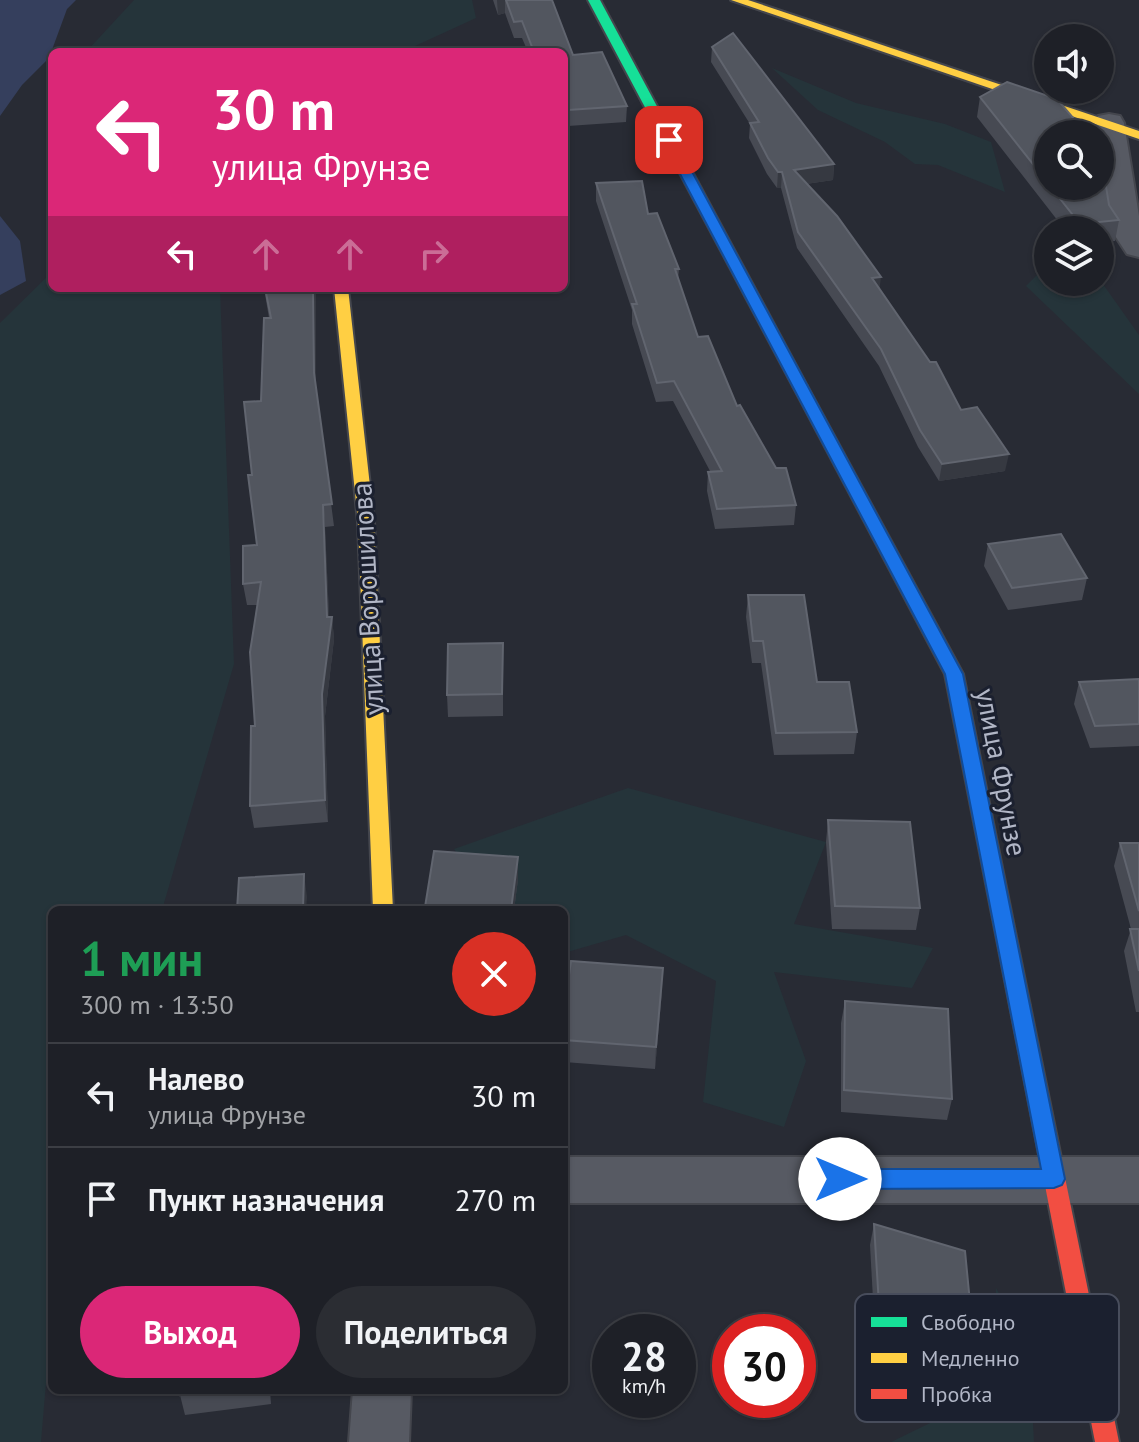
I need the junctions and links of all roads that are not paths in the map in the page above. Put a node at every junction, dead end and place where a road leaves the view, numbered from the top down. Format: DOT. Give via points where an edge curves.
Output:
graph roads {
  1 [pos="594,0"];
  2 [pos="737,0"];
  3 [pos="1100,120"];
  4 [pos="1114,125"];
  5 [pos="1139,135"];
  6 [pos="1114,157"];
  7 [pos="1139,247"];
  8 [pos="341,292"];
  9 [pos="383,906"];
  10 [pos="1054,1179"];
  11 [pos="568,1180"];
  12 [pos="1139,1180"];
  13 [pos="1077,1294"];
  14 [pos="382,1394"];
  15 [pos="1103,1422"];
  16 [pos="379,1442"];
  17 [pos="1107,1442"];
  1 -- 10 [label="street, улица Фрунзе" via="954,674"];
  2 -- 3 [label="street"];
  4 -- 5 [label="street"];
  6 -- 7 [label="street" via="1124,225"];
  8 -- 9 [label="street, улица Ворошилова" via="366,522"];
  10 -- 11 [label="street"];
  10 -- 12 [label="street"];
  10 -- 13 [label="street, улица Фрунзе"];
  14 -- 16 [label="street"];
  15 -- 17 [label="street, улица Фрунзе"];
}
